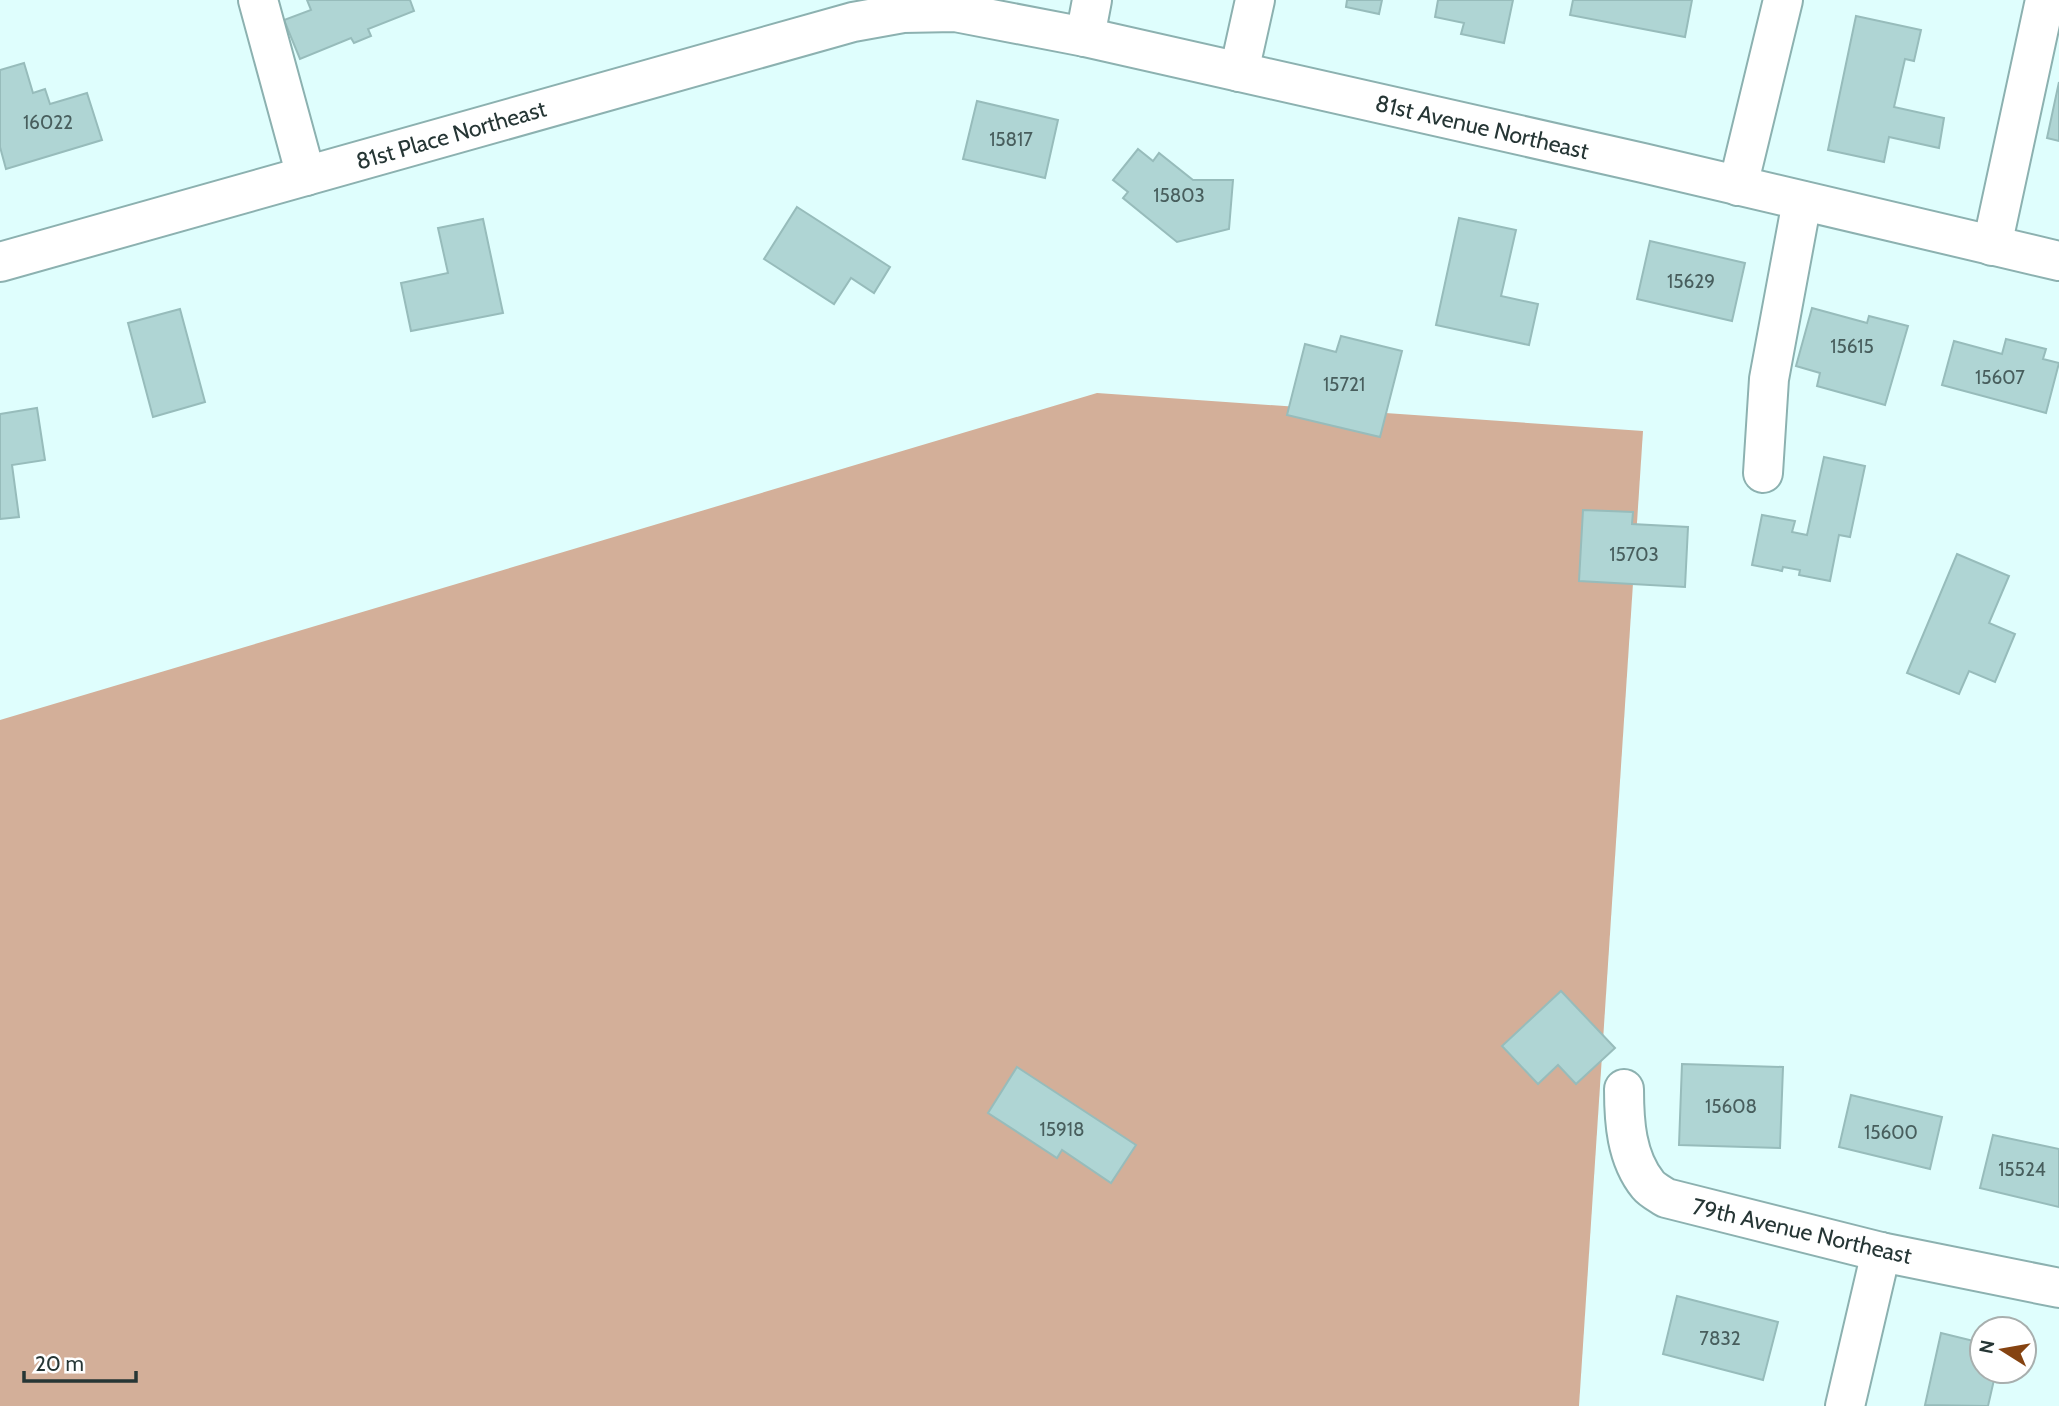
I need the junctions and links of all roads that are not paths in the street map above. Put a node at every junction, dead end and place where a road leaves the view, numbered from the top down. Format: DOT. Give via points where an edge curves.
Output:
graph roads {
  1 [pos="258,0"];
  2 [pos="1092,0"];
  3 [pos="1255,0"];
  4 [pos="1783,0"];
  5 [pos="2045,0"];
  6 [pos="903,13"];
  7 [pos="1085,37"];
  8 [pos="1239,72"];
  9 [pos="306,176"];
  10 [pos="1738,186"];
  11 [pos="1802,201"];
  12 [pos="1992,246"];
  13 [pos="2059,261"];
  14 [pos="0,262"];
  15 [pos="1763,473"];
  16 [pos="1624,1088"];
  17 [pos="1881,1252"];
  18 [pos="2059,1288"];
  19 [pos="1845,1406"];
  1 -- 9 [label="street"];
  2 -- 7 [label="street"];
  3 -- 8 [label="street"];
  4 -- 10 [label="street"];
  5 -- 12 [label="street"];
  6 -- 7 [label="street, 81st Avenue Northeast" via="955,12"];
  6 -- 9 [label="street, 81st Place Northeast" via="837,26"];
  7 -- 8 [label="street, 81st Avenue Northeast"];
  8 -- 10 [label="street, 81st Avenue Northeast"];
  9 -- 14 [label="street, 81st Place Northeast"];
  10 -- 11 [label="street, 81st Avenue Northeast"];
  11 -- 12 [label="street, 81st Avenue Northeast"];
  11 -- 15 [label="street" via="1769,379"];
  12 -- 13 [label="street, 81st Avenue Northeast"];
  16 -- 17 [label="street, 79th Avenue Northeast" via="1625,1122 1634,1159 1649,1186 1666,1199"];
  17 -- 18 [label="street, 79th Avenue Northeast"];
  17 -- 19 [label="street"];
}
